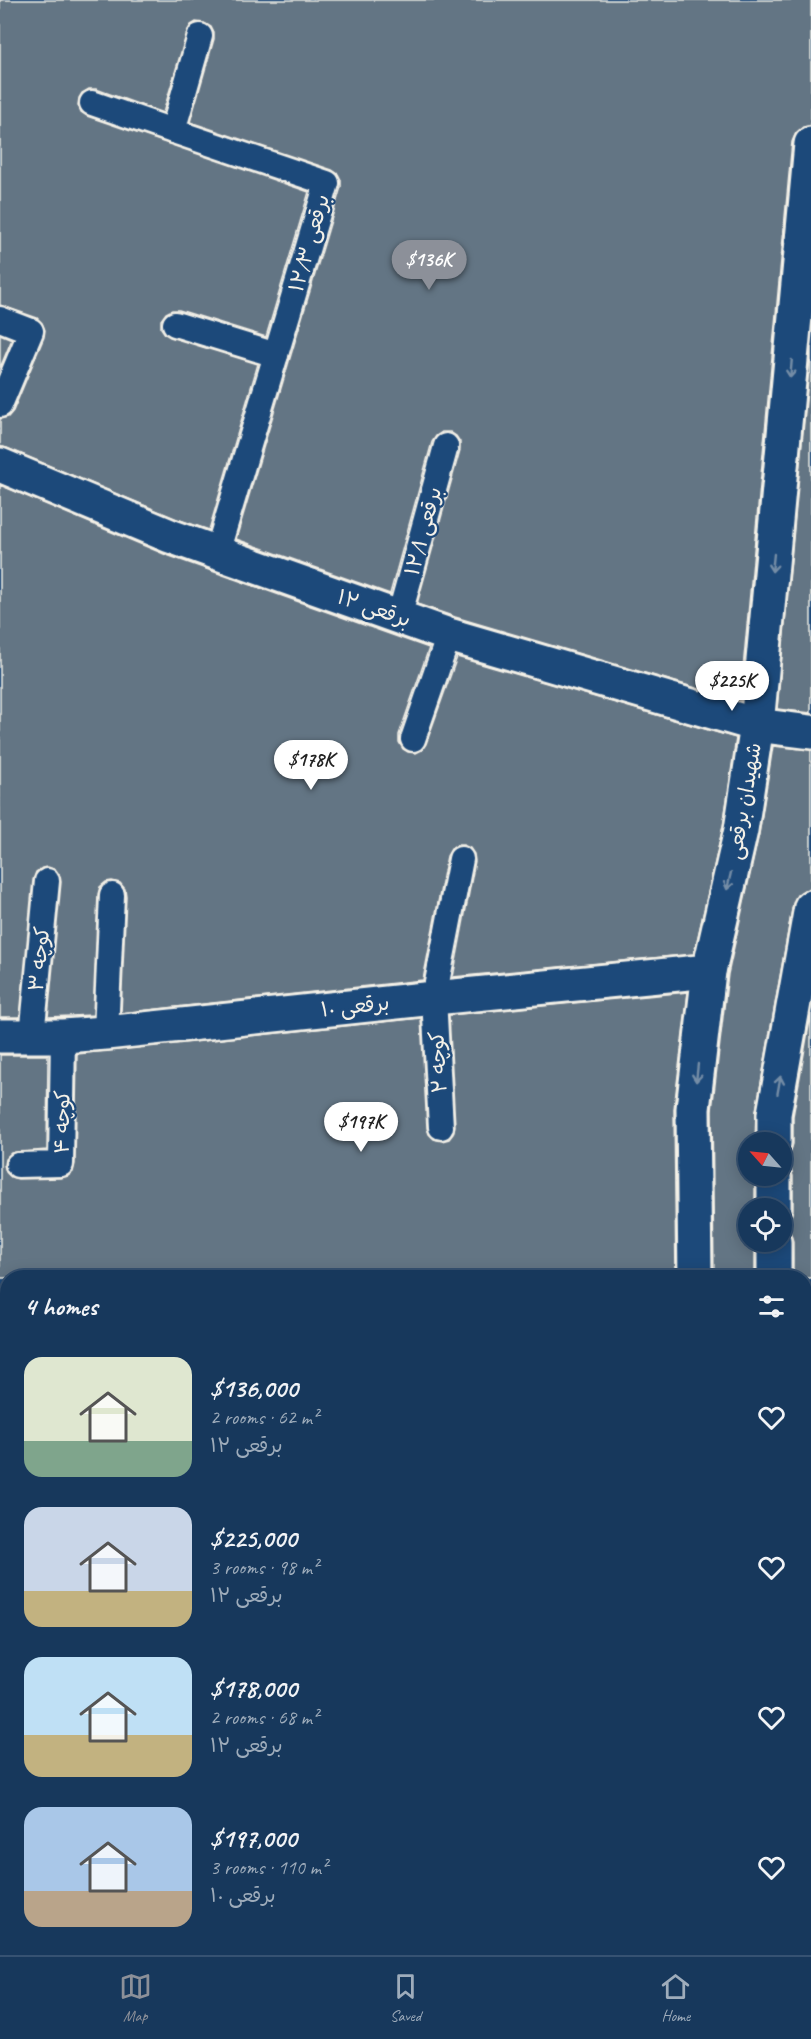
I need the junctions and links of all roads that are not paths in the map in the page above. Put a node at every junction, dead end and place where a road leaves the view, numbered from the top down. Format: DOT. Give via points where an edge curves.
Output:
graph roads {
  1 [pos="200,36"];
  2 [pos="92,103"];
  3 [pos="173,130"];
  4 [pos="811,144"];
  5 [pos="0,319"];
  6 [pos="175,324"];
  7 [pos="276,355"];
  8 [pos="0,405"];
  9 [pos="446,446"];
  10 [pos="0,465"];
  11 [pos="218,553"];
  12 [pos="399,617"];
  13 [pos="449,635"];
  14 [pos="757,725"];
  15 [pos="811,732"];
  16 [pos="413,739"];
  17 [pos="461,860"];
  18 [pos="47,881"];
  19 [pos="112,895"];
  20 [pos="811,907"];
  21 [pos="709,971"];
  22 [pos="434,998"];
  23 [pos="106,1033"];
  24 [pos="32,1036"];
  25 [pos="441,1127"];
  26 [pos="774,1132"];
  27 [pos="18,1165"];
  28 [pos="774,1252"];
  29 [pos="695,1270"];
  30 [pos="774,1270"];
  1 -- 3 [label="lane"];
  2 -- 3 [label="lane"];
  3 -- 7 [label="lane, برقعی ۱۲/۳" via="327,183"];
  4 -- 14 [label="main road, شهیدان برقعی, one-way"];
  5 -- 8 [label="lane" via="31,331"];
  6 -- 7 [label="lane"];
  7 -- 11 [label="lane, برقعی ۱۲/۳"];
  9 -- 12 [label="lane, برقعی ۱۲/۱"];
  10 -- 11 [label="main road, برقعی ۱۲" via="170,537"];
  11 -- 12 [label="main road, برقعی ۱۲"];
  12 -- 13 [label="main road, برقعی ۱۲"];
  13 -- 14 [label="main road, برقعی ۱۲"];
  13 -- 16 [label="lane"];
  14 -- 15 [label="main road, برقعی ۱۲"];
  14 -- 21 [label="main road, شهیدان برقعی, one-way" via="741,830"];
  17 -- 22 [label="lane, کوچه ۲"];
  18 -- 24 [label="lane, کوچه ۳"];
  19 -- 23 [label="lane"];
  26 -- 20 [label="main road, one-way"];
  21 -- 22 [label="main road, برقعی ۱۰"];
  21 -- 29 [label="main road, شهیدان برقعی, one-way" via="693,1109"];
  22 -- 23 [label="main road, برقعی ۱۰"];
  22 -- 25 [label="lane, کوچه ۲"];
  23 -- 24 [label="main road, برقعی ۱۰"];
  24 -- 27 [label="lane, کوچه ۴" via="61,1164"];
  28 -- 30 [label="main road"];
}
